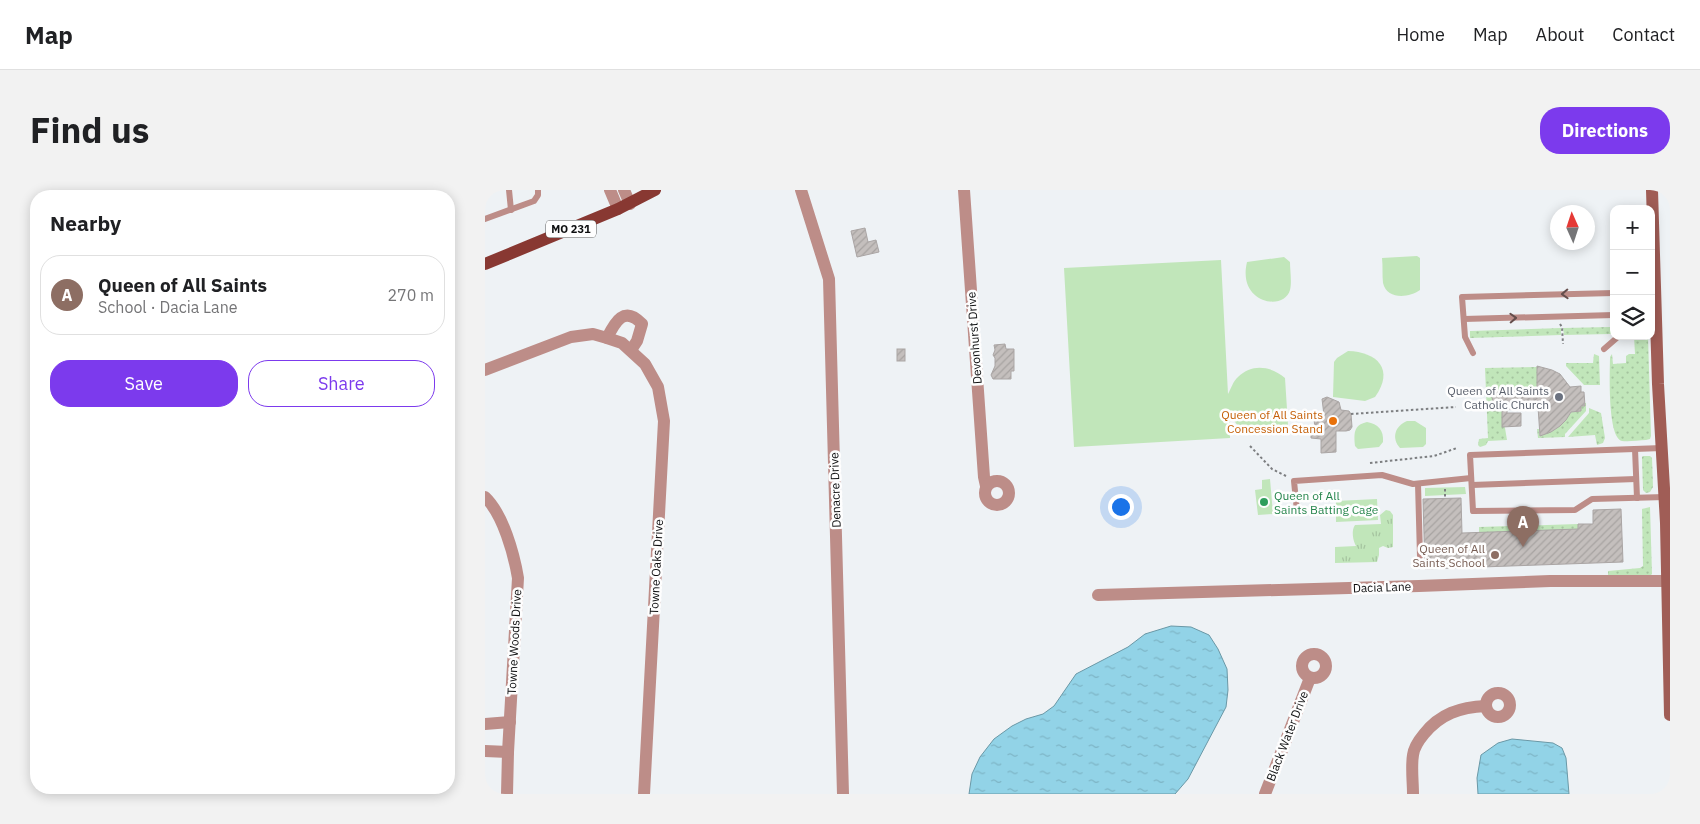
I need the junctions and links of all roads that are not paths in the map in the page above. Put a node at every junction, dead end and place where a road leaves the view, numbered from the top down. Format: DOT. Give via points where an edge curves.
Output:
graph roads {
  1 [pos="509,190"];
  2 [pos="538,190"];
  3 [pos="611,190"];
  4 [pos="624,190"];
  5 [pos="655,190"];
  6 [pos="801,190"];
  7 [pos="964,190"];
  8 [pos="1652,190"];
  9 [pos="624,206"];
  10 [pos="511,210"];
  11 [pos="485,219"];
  12 [pos="1653,250"];
  13 [pos="485,264"];
  14 [pos="1610,292"];
  15 [pos="1653,295"];
  16 [pos="1610,315"];
  17 [pos="1464,319"];
  18 [pos="607,338"];
  19 [pos="1614,340"];
  20 [pos="1603,349"];
  21 [pos="631,350"];
  22 [pos="1473,353"];
  23 [pos="485,370"];
  24 [pos="1662,448"];
  25 [pos="1635,449"];
  26 [pos="1636,479"];
  27 [pos="1471,482"];
  28 [pos="1418,484"];
  29 [pos="987,486"];
  30 [pos="1665,496"];
  31 [pos="1637,498"];
  32 [pos="487,503"];
  33 [pos="1297,511"];
  34 [pos="1668,523"];
  35 [pos="1668,538"];
  36 [pos="1420,556"];
  37 [pos="1667,581"];
  38 [pos="1098,595"];
  39 [pos="1310,678"];
  40 [pos="1485,706"];
  41 [pos="1670,715"];
  42 [pos="510,722"];
  43 [pos="485,724"];
  44 [pos="485,751"];
  45 [pos="508,752"];
  46 [pos="507,794"];
  47 [pos="644,794"];
  48 [pos="843,794"];
  49 [pos="1265,794"];
  50 [pos="1413,794"];
  1 -- 10 [label="lane"];
  2 -- 10 [label="lane" via="534,201"];
  3 -- 9 [label="street"];
  4 -- 9 [label="street"];
  5 -- 9 [label="main road, MO 231"];
  6 -- 48 [label="street, Denacre Drive" via="829,279"];
  7 -- 29 [label="street, Devonhurst Drive"];
  8 -- 12 [label="street"];
  9 -- 13 [label="main road, MO 231"];
  10 -- 11 [label="lane"];
  14 -- 17 [label="lane, one-way" via="1462,297"];
  15 -- 24 [label="street"];
  17 -- 16 [label="lane, one-way"];
  17 -- 22 [label="lane" via="1465,338"];
  18 -- 21 [label="street, Towne Oaks Drive"];
  18 -- 21 [label="street" via="619,318 636,318 642,324 641,332"];
  18 -- 23 [label="street, Towne Oaks Drive" via="593,334 571,337"];
  19 -- 20 [label="lane"];
  21 -- 47 [label="street, Towne Oaks Drive" via="645,364 659,387 664,421"];
  24 -- 25 [label="lane"];
  24 -- 30 [label="street"];
  25 -- 26 [label="lane"];
  25 -- 27 [label="lane" via="1470,454"];
  26 -- 27 [label="lane"];
  26 -- 31 [label="lane"];
  27 -- 28 [label="lane"];
  27 -- 31 [label="lane" via="1473,511 1575,510 1592,499"];
  28 -- 33 [label="lane" via="1381,475 1294,481"];
  28 -- 36 [label="lane"];
  30 -- 31 [label="lane"];
  30 -- 34 [label="street"];
  32 -- 42 [label="street, Towne Woods Drive" via="513,550 518,578"];
  34 -- 35 [label="street"];
  35 -- 37 [label="street"];
  37 -- 38 [label="street, Dacia Lane" via="1550,581"];
  37 -- 41 [label="street"];
  39 -- 49 [label="street, Black Water Drive"];
  40 -- 50 [label="street" via="1455,711 1429,728 1413,754"];
  42 -- 43 [label="street"];
  42 -- 45 [label="street, Towne Woods Drive"];
  44 -- 45 [label="street"];
  45 -- 46 [label="street, Towne Woods Drive"];
}
